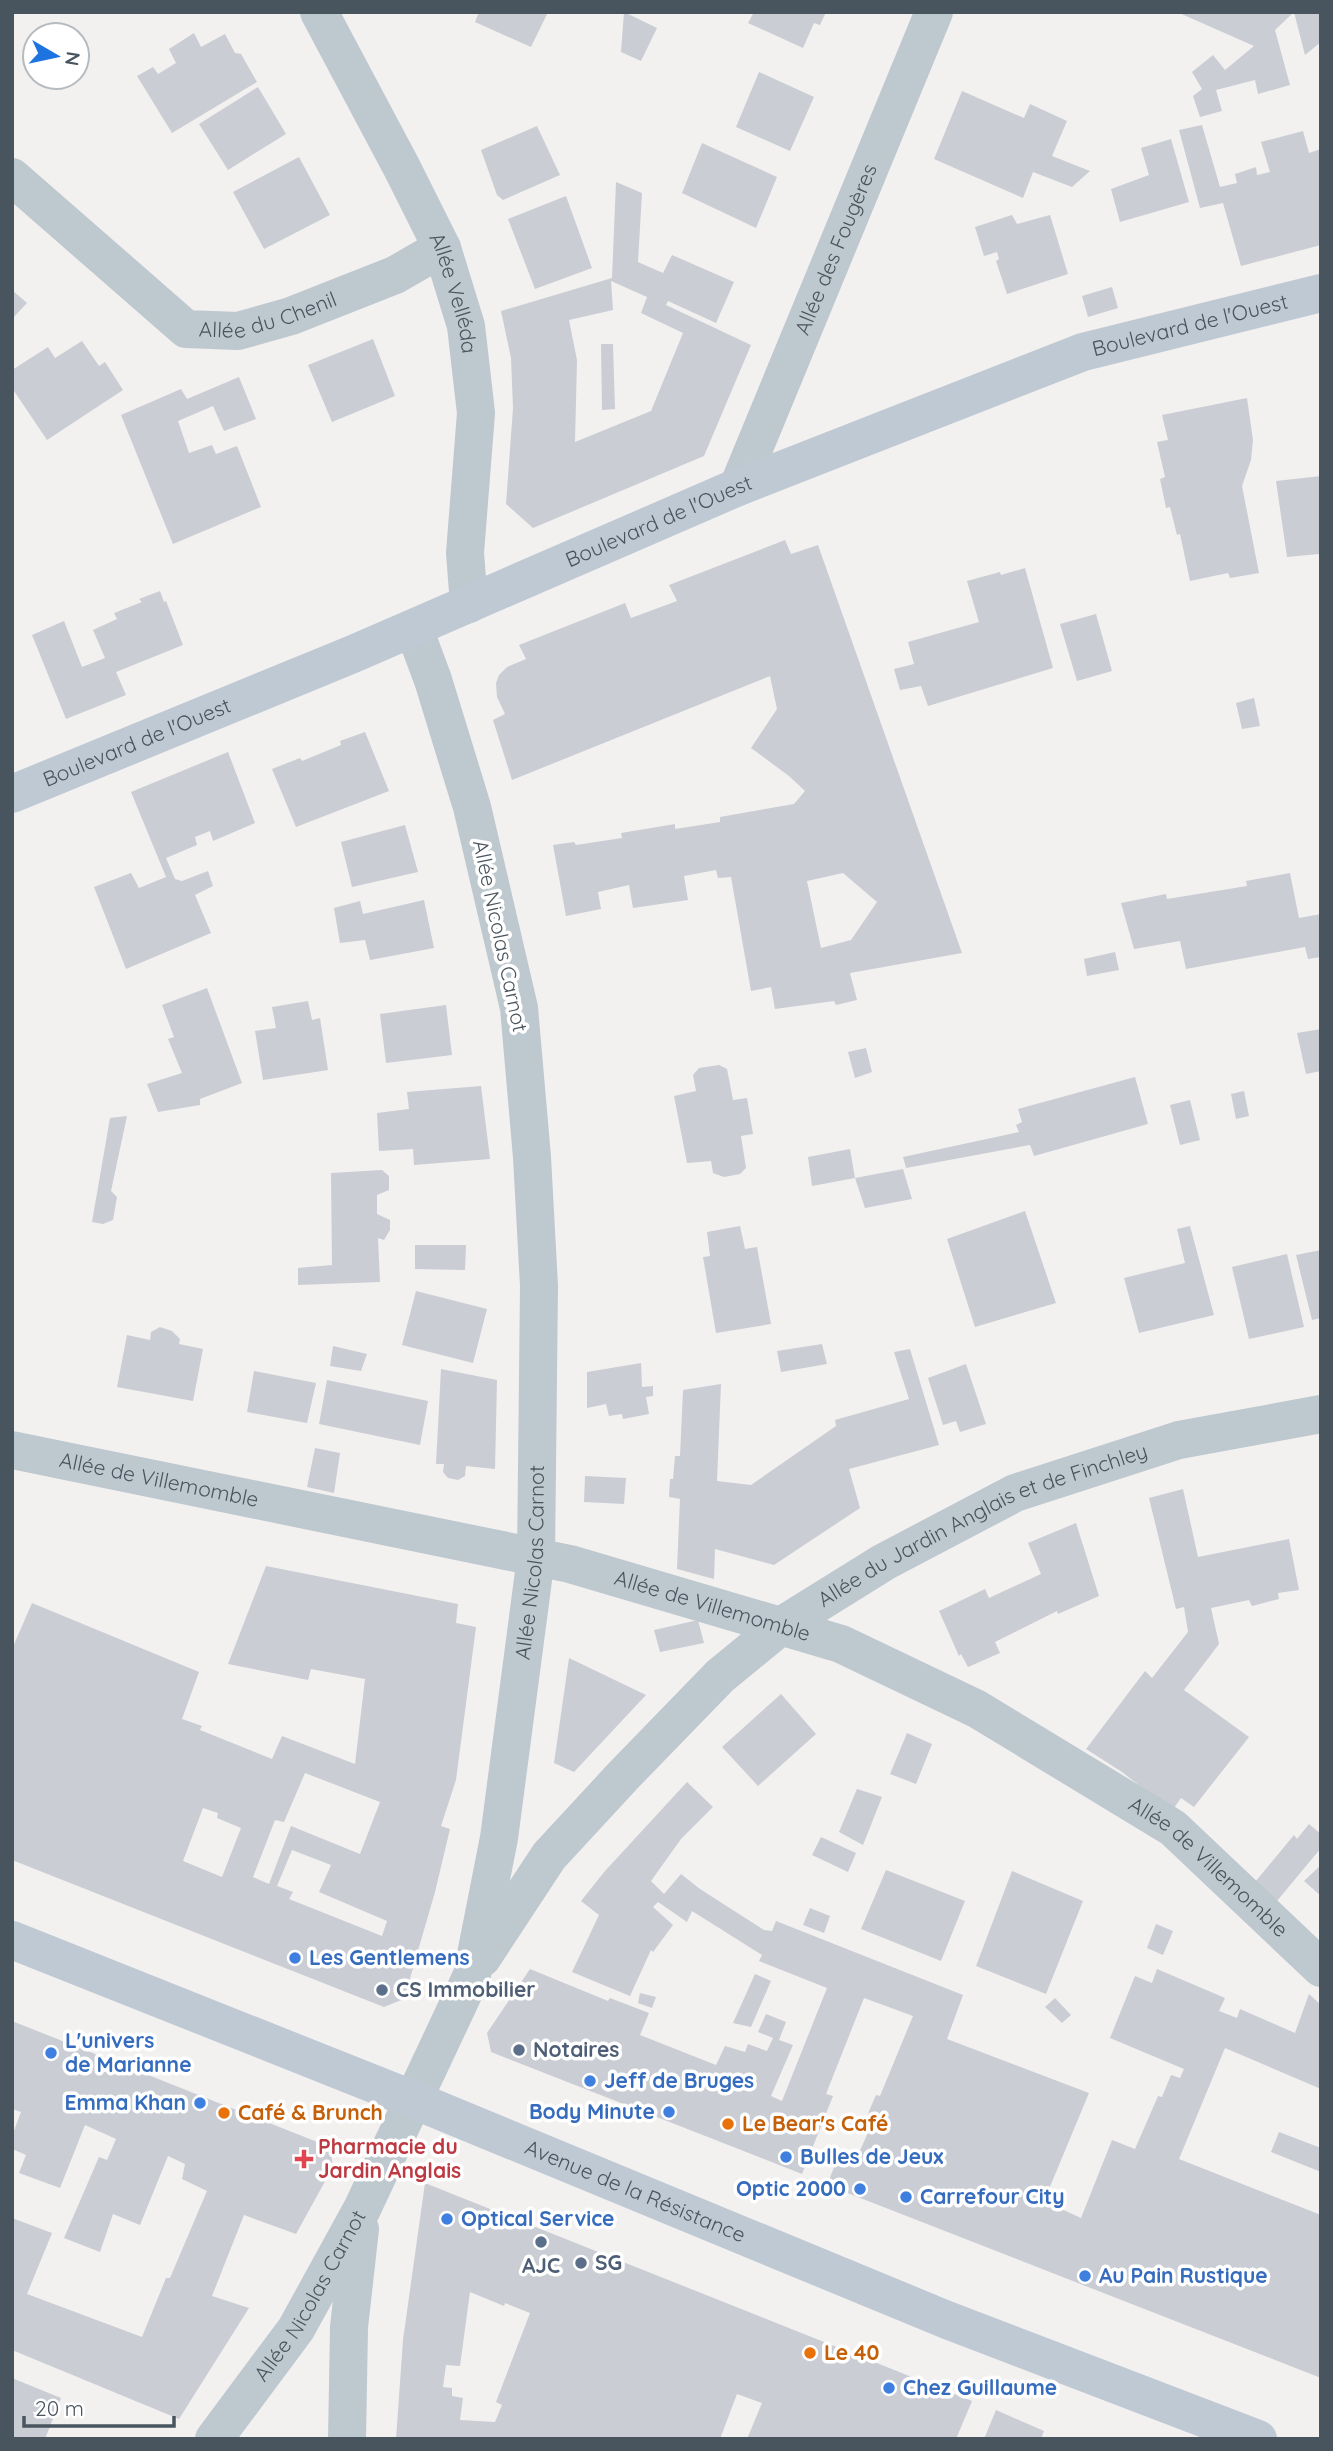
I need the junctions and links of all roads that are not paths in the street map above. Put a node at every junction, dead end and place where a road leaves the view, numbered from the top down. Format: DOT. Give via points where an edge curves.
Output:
graph roads {
  1 [pos="319,12"];
  2 [pos="934,12"];
  3 [pos="12,177"];
  4 [pos="442,248"];
  5 [pos="1321,293"];
  6 [pos="738,487"];
  7 [pos="470,604"];
  8 [pos="414,629"];
  9 [pos="12,794"];
  10 [pos="1321,1414"];
  11 [pos="12,1450"];
  12 [pos="536,1557"];
  13 [pos="781,1626"];
  14 [pos="12,1940"];
  15 [pos="1321,1968"];
  16 [pos="472,1975"];
  17 [pos="414,2100"];
  18 [pos="362,2209"];
  19 [pos="214,2439"];
  20 [pos="347,2439"];
  21 [pos="1258,2439"];
  1 -- 4 [label="street, Allée Velléda"];
  2 -- 6 [label="street, Allée des Fougères"];
  3 -- 4 [label="street, Allée du Chenil" via="187,329 238,331 291,316 395,275"];
  4 -- 7 [label="street, Allée Velléda" via="466,326 476,413 465,553"];
  5 -- 6 [label="street, Boulevard de l'Ouest" via="1083,352"];
  6 -- 7 [label="street, Boulevard de l'Ouest"];
  7 -- 8 [label="street, Boulevard de l'Ouest"];
  8 -- 9 [label="street, Boulevard de l'Ouest"];
  8 -- 12 [label="street, Allée Nicolas Carnot" via="472,807 519,1008 539,1286"];
  10 -- 13 [label="street, Allée du Jardin Anglais et de Finchley" via="1179,1440 1015,1493 884,1562"];
  11 -- 12 [label="street, Allée de Villemomble"];
  12 -- 13 [label="street, Allée de Villemomble"];
  12 -- 16 [label="street, Allée Nicolas Carnot" via="499,1838"];
  13 -- 15 [label="street, Allée de Villemomble" via="841,1644 977,1709 1173,1828"];
  13 -- 16 [label="street, Allée du Jardin Anglais et de Finchley" via="719,1676 549,1856"];
  14 -- 17 [label="street, Avenue de la Résistance"];
  16 -- 17 [label="street, Allée Nicolas Carnot"];
  17 -- 18 [label="street, Allée Nicolas Carnot"];
  17 -- 21 [label="street, Avenue de la Résistance" via="947,2320"];
  18 -- 19 [label="street, Allée Nicolas Carnot" via="296,2329"];
  18 -- 20 [label="street" via="349,2327"];
}
